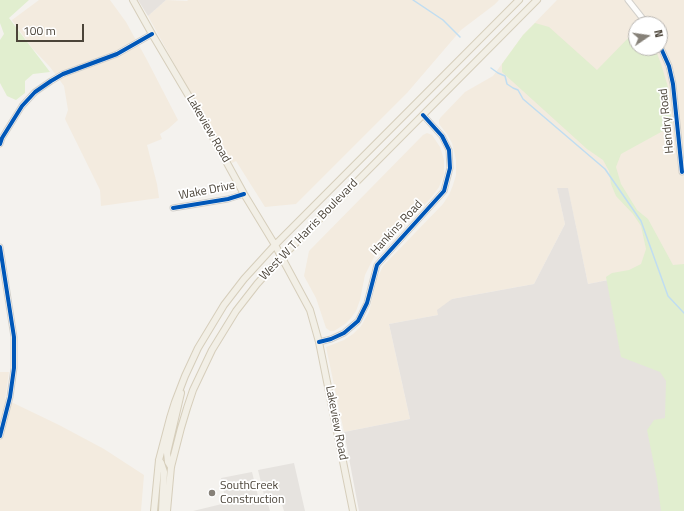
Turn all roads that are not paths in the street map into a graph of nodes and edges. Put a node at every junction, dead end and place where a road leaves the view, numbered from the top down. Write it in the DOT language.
graph roads {
  1 [pos="133,0"];
  2 [pos="518,0"];
  3 [pos="537,0"];
  4 [pos="628,0"];
  5 [pos="641,16"];
  6 [pos="152,34"];
  7 [pos="664,56"];
  8 [pos="423,115"];
  9 [pos="0,144"];
  10 [pos="682,172"];
  11 [pos="244,194"];
  12 [pos="173,208"];
  13 [pos="275,245"];
  14 [pos="0,247"];
  15 [pos="282,257"];
  16 [pos="319,342"];
  17 [pos="185,376"];
  18 [pos="0,436"];
  19 [pos="159,460"];
  20 [pos="172,467"];
  21 [pos="154,511"];
  22 [pos="162,511"];
  23 [pos="167,511"];
  24 [pos="353,511"];
  1 -- 6 [label="main road, Lakeview Road"];
  2 -- 13 [label="main road, West W T Harris Boulevard"];
  3 -- 8 [label="main road, West W T Harris Boulevard"];
  4 -- 5 [label="street"];
  6 -- 9 [label="street"];
  6 -- 11 [label="main road, Lakeview Road"];
  7 -- 10 [label="street, Hendry Road"];
  8 -- 15 [label="main road, West W T Harris Boulevard"];
  8 -- 16 [label="street, Hankins Road"];
  11 -- 12 [label="street, Wake Drive"];
  11 -- 13 [label="main road, Lakeview Road"];
  13 -- 15 [label="main road, Lakeview Road"];
  13 -- 17 [label="main road, West W T Harris Boulevard"];
  14 -- 18 [label="street"];
  15 -- 16 [label="main road, Lakeview Road"];
  15 -- 20 [label="main road, West W T Harris Boulevard"];
  16 -- 24 [label="main road, Lakeview Road"];
  17 -- 19 [label="main road, West W T Harris Boulevard"];
  17 -- 20 [label="main road"];
  19 -- 21 [label="main road, West W T Harris Boulevard"];
  19 -- 22 [label="main road"];
  20 -- 23 [label="main road, West W T Harris Boulevard"];
}
